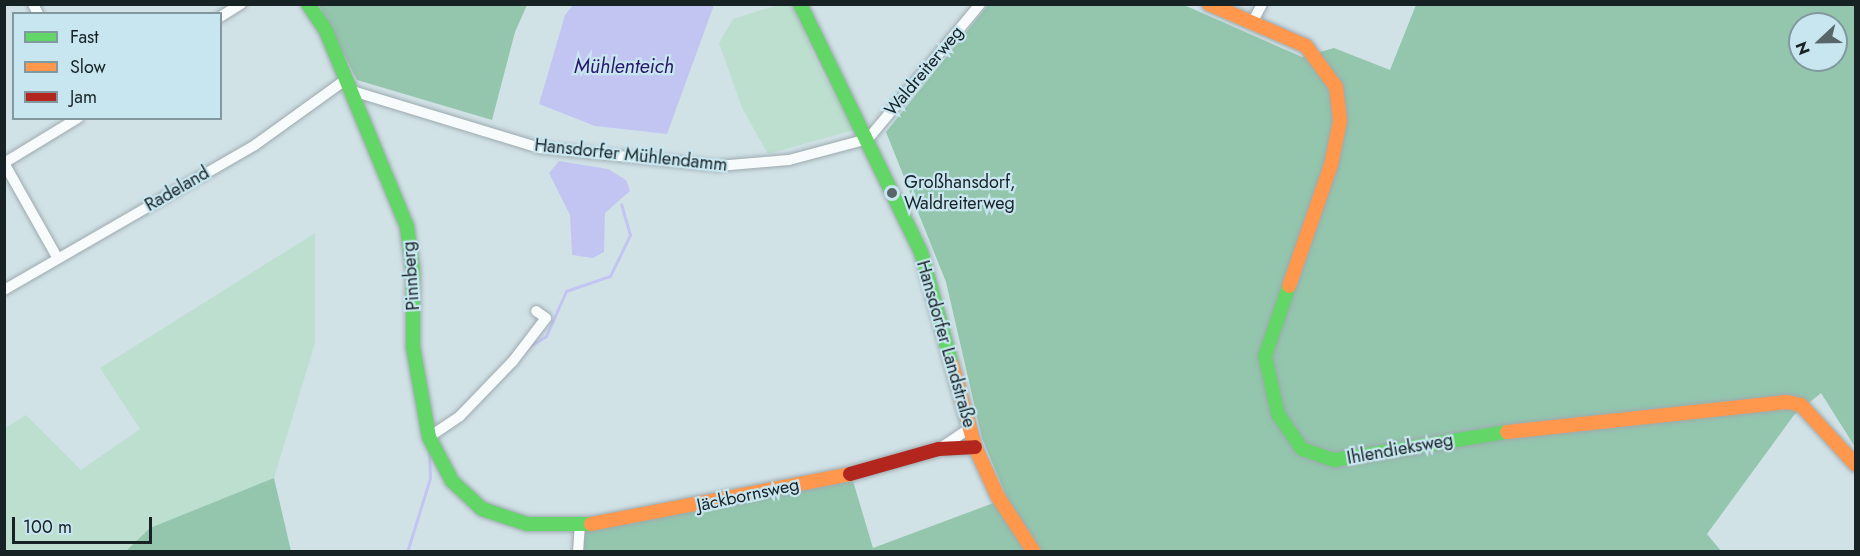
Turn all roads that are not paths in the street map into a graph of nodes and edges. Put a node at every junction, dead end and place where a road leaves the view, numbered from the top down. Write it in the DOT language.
graph roads {
  1 [pos="241,4"];
  2 [pos="308,4"];
  3 [pos="800,4"];
  4 [pos="980,4"];
  5 [pos="1209,4"];
  6 [pos="1262,4"];
  7 [pos="222,16"];
  8 [pos="1252,23"];
  9 [pos="347,85"];
  10 [pos="75,120"];
  11 [pos="868,139"];
  12 [pos="5,163"];
  13 [pos="57,257"];
  14 [pos="4,290"];
  15 [pos="536,311"];
  16 [pos="970,428"];
  17 [pos="429,437"];
  18 [pos="975,447"];
  19 [pos="939,449"];
  20 [pos="1856,465"];
  21 [pos="580,526"];
  22 [pos="578,552"];
  23 [pos="1034,552"];
  1 -- 7 [label="street"];
  2 -- 9 [label="street"];
  3 -- 11 [label="street, Hansdorfer Landstraße"];
  4 -- 11 [label="street, Waldreiterweg"];
  5 -- 8 [label="street"];
  6 -- 8 [label="street"];
  8 -- 20 [label="street, Ihlendieksweg"];
  9 -- 11 [label="street, Hansdorfer Mühlendamm"];
  9 -- 13 [label="street, Radeland"];
  9 -- 17 [label="street, Pinnberg"];
  10 -- 12 [label="street"];
  11 -- 16 [label="street, Hansdorfer Landstraße"];
  12 -- 13 [label="street"];
  13 -- 14 [label="street, Radeland"];
  15 -- 17 [label="street"];
  16 -- 18 [label="street, Hansdorfer Landstraße"];
  16 -- 19 [label="street, Jäckbornsweg"];
  17 -- 21 [label="street, Pinnberg"];
  18 -- 19 [label="street, Jäckbornsweg"];
  18 -- 23 [label="street, Hansdorfer Landstraße"];
  19 -- 21 [label="street, Jäckbornsweg"];
  21 -- 22 [label="street"];
}
